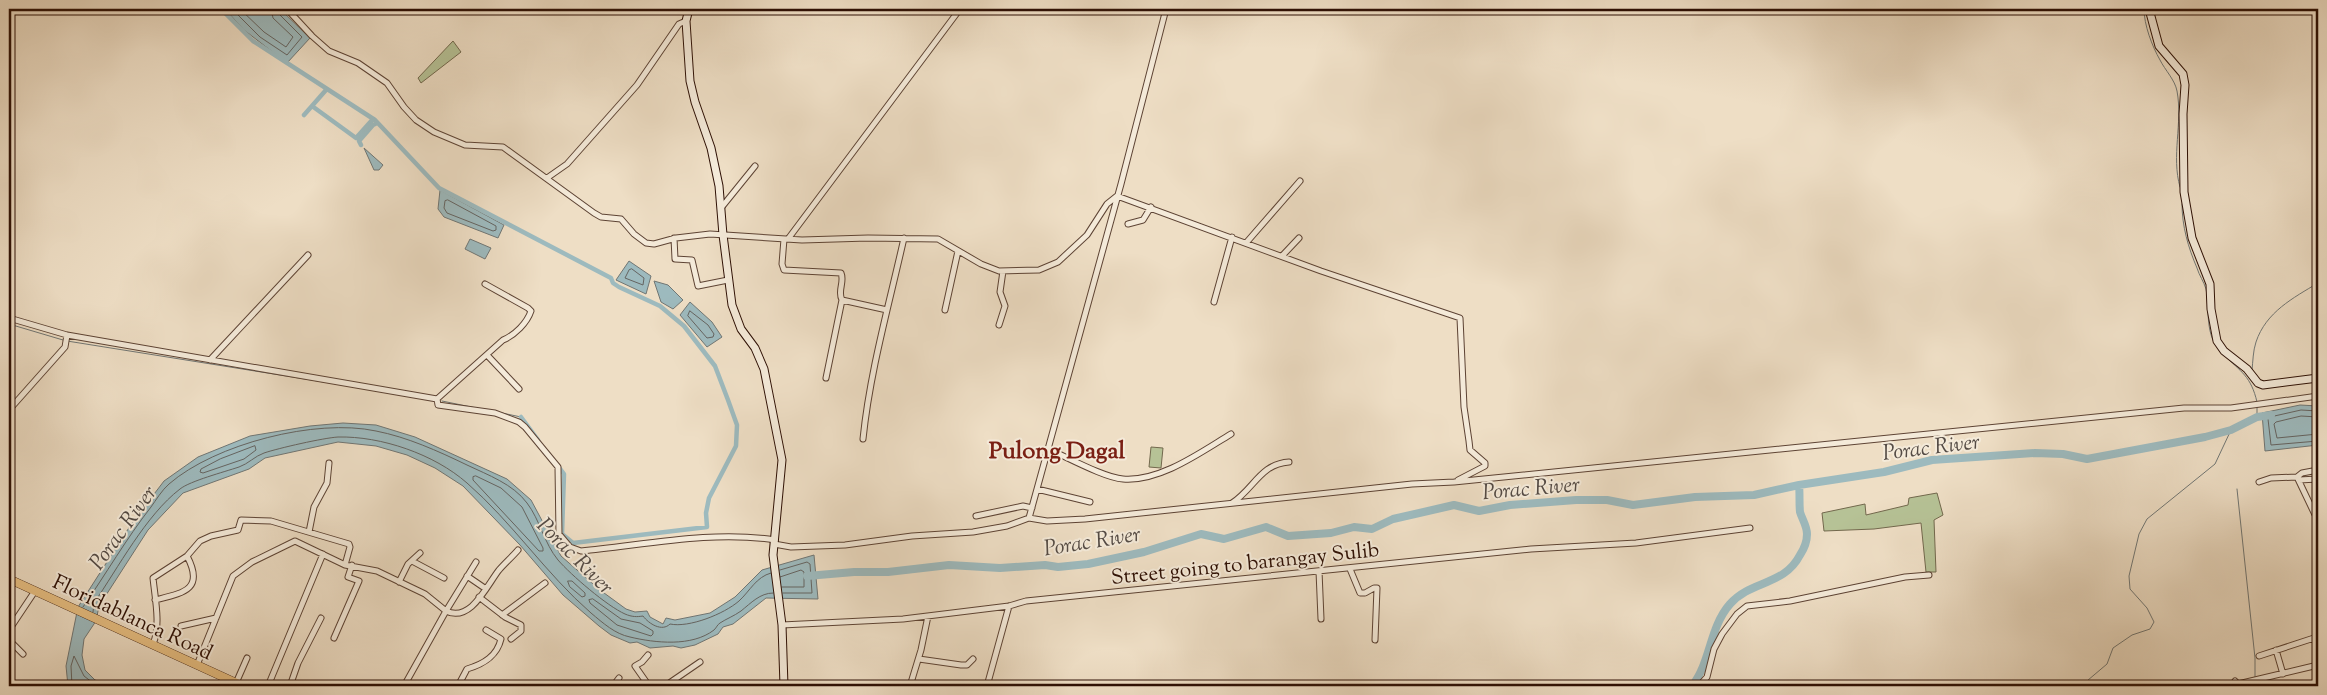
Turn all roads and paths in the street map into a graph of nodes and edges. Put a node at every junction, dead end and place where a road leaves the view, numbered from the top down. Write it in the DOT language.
graph roads {
  1 [pos="287,9"];
  2 [pos="688,9"];
  3 [pos="960,9"];
  4 [pos="1166,9"];
  5 [pos="2149,9"];
  6 [pos="686,20"];
  7 [pos="755,166"];
  8 [pos="547,178"];
  9 [pos="1300,181"];
  10 [pos="1117,196"];
  11 [pos="1151,207"];
  12 [pos="721,209"];
  13 [pos="1128,224"];
  14 [pos="723,235"];
  15 [pos="1232,237"];
  16 [pos="674,238"];
  17 [pos="904,238"];
  18 [pos="1299,238"];
  19 [pos="786,239"];
  20 [pos="1246,242"];
  21 [pos="958,251"];
  22 [pos="308,255"];
  23 [pos="1282,256"];
  24 [pos="1003,271"];
  25 [pos="728,280"];
  26 [pos="485,284"];
  27 [pos="842,300"];
  28 [pos="1214,302"];
  29 [pos="888,310"];
  30 [pos="945,310"];
  31 [pos="9,318"];
  32 [pos="999,325"];
  33 [pos="67,335"];
  34 [pos="486,355"];
  35 [pos="210,360"];
  36 [pos="826,378"];
  37 [pos="2318,378"];
  38 [pos="519,389"];
  39 [pos="2318,396"];
  40 [pos="437,399"];
  41 [pos="9,410"];
  42 [pos="1231,434"];
  43 [pos="863,439"];
  44 [pos="1048,449"];
  45 [pos="1289,462"];
  46 [pos="329,463"];
  47 [pos="2318,470"];
  48 [pos="2298,479"];
  49 [pos="2318,480"];
  50 [pos="1454,482"];
  51 [pos="2259,482"];
  52 [pos="1037,489"];
  53 [pos="1090,502"];
  54 [pos="1230,505"];
  55 [pos="1032,508"];
  56 [pos="976,516"];
  57 [pos="1029,518"];
  58 [pos="2318,521"];
  59 [pos="1750,528"];
  60 [pos="310,532"];
  61 [pos="775,542"];
  62 [pos="518,550"];
  63 [pos="420,553"];
  64 [pos="323,554"];
  65 [pos="187,556"];
  66 [pos="412,561"];
  67 [pos="476,562"];
  68 [pos="345,565"];
  69 [pos="352,565"];
  70 [pos="1350,569"];
  71 [pos="1319,571"];
  72 [pos="1929,575"];
  73 [pos="467,576"];
  74 [pos="444,578"];
  75 [pos="9,579"];
  76 [pos="399,582"];
  77 [pos="545,584"];
  78 [pos="486,589"];
  79 [pos="36,591"];
  80 [pos="479,597"];
  81 [pos="155,600"];
  82 [pos="1008,606"];
  83 [pos="446,611"];
  84 [pos="502,615"];
  85 [pos="928,616"];
  86 [pos="216,618"];
  87 [pos="321,618"];
  88 [pos="1321,618"];
  89 [pos="782,625"];
  90 [pos="181,626"];
  91 [pos="9,630"];
  92 [pos="486,630"];
  93 [pos="334,638"];
  94 [pos="511,639"];
  95 [pos="9,640"];
  96 [pos="1375,640"];
  97 [pos="152,644"];
  98 [pos="2318,646"];
  99 [pos="2276,650"];
  100 [pos="23,654"];
  101 [pos="648,655"];
  102 [pos="2259,656"];
  103 [pos="247,658"];
  104 [pos="973,658"];
  105 [pos="919,660"];
  106 [pos="700,662"];
  107 [pos="197,665"];
  108 [pos="2318,665"];
  109 [pos="2283,674"];
  110 [pos="619,678"];
  111 [pos="2235,681"];
  112 [pos="239,685"];
  113 [pos="268,686"];
  114 [pos="290,686"];
  115 [pos="404,686"];
  116 [pos="458,686"];
  117 [pos="614,686"];
  118 [pos="649,686"];
  119 [pos="665,686"];
  120 [pos="784,686"];
  121 [pos="910,686"];
  122 [pos="987,686"];
  123 [pos="1699,686"];
  1 -- 8 [label="street"];
  2 -- 6 [label="street"];
  3 -- 19 [label="street"];
  4 -- 10 [label="street"];
  5 -- 37 [label="street"];
  6 -- 8 [label="street"];
  6 -- 12 [label="street"];
  7 -- 12 [label="street"];
  8 -- 16 [label="street"];
  9 -- 20 [label="street"];
  10 -- 11 [label="street"];
  10 -- 24 [label="street"];
  10 -- 44 [label="street"];
  11 -- 13 [label="street"];
  11 -- 15 [label="street"];
  12 -- 14 [label="street"];
  14 -- 16 [label="street"];
  14 -- 19 [label="street"];
  14 -- 25 [label="street"];
  15 -- 20 [label="street"];
  15 -- 28 [label="street"];
  16 -- 25 [label="street"];
  17 -- 19 [label="street"];
  17 -- 21 [label="street"];
  17 -- 29 [label="street"];
  18 -- 23 [label="street"];
  19 -- 27 [label="street"];
  20 -- 23 [label="street"];
  21 -- 24 [label="street"];
  21 -- 30 [label="street"];
  22 -- 35 [label="street"];
  23 -- 50 [label="street"];
  24 -- 32 [label="street"];
  25 -- 61 [label="street"];
  26 -- 34 [label="street"];
  27 -- 29 [label="street"];
  27 -- 36 [label="street"];
  29 -- 43 [label="street"];
  31 -- 33 [label="street"];
  33 -- 35 [label="street"];
  33 -- 41 [label="street"];
  34 -- 38 [label="street"];
  34 -- 40 [label="street"];
  35 -- 40 [label="street"];
  39 -- 50 [label="street"];
  40 -- 61 [label="street"];
  42 -- 44 [label="street"];
  44 -- 52 [label="street"];
  45 -- 54 [label="street"];
  46 -- 60 [label="street"];
  47 -- 48 [label="street"];
  48 -- 49 [label="street"];
  48 -- 51 [label="street"];
  48 -- 58 [label="street"];
  50 -- 54 [label="street"];
  52 -- 53 [label="street"];
  52 -- 55 [label="street"];
  54 -- 57 [label="street"];
  55 -- 56 [label="street"];
  55 -- 57 [label="street"];
  57 -- 61 [label="street"];
  59 -- 70 [label="street, Street going to barangay Sulib"];
  60 -- 65 [label="street"];
  60 -- 68 [label="street"];
  61 -- 89 [label="street"];
  62 -- 78 [label="street"];
  63 -- 66 [label="street"];
  64 -- 68 [label="street"];
  64 -- 86 [label="street"];
  64 -- 113 [label="street"];
  65 -- 81 [label="street"];
  65 -- 81 [label="street"];
  66 -- 74 [label="street"];
  66 -- 76 [label="street"];
  67 -- 73 [label="street"];
  68 -- 69 [label="street"];
  69 -- 76 [label="street"];
  69 -- 93 [label="street"];
  70 -- 71 [label="street, Street going to barangay Sulib"];
  70 -- 96 [label="street"];
  71 -- 82 [label="street, Street going to barangay Sulib"];
  71 -- 88 [label="street"];
  72 -- 123 [label="street"];
  73 -- 78 [label="street"];
  73 -- 83 [label="street"];
  75 -- 79 [label="main road, Floridablanca Road"];
  76 -- 83 [label="street"];
  77 -- 84 [label="street"];
  78 -- 80 [label="street"];
  79 -- 91 [label="street"];
  79 -- 97 [label="main road, Floridablanca Road"];
  80 -- 83 [label="street"];
  80 -- 84 [label="street"];
  81 -- 97 [label="street"];
  82 -- 85 [label="street, Street going to barangay Sulib"];
  82 -- 122 [label="street"];
  83 -- 115 [label="street"];
  84 -- 94 [label="street"];
  85 -- 89 [label="street, Street going to barangay Sulib"];
  85 -- 105 [label="street"];
  86 -- 90 [label="street"];
  86 -- 107 [label="street"];
  87 -- 114 [label="street"];
  89 -- 120 [label="street"];
  92 -- 116 [label="street"];
  95 -- 100 [label="street"];
  97 -- 107 [label="main road, Floridablanca Road"];
  98 -- 99 [label="street"];
  99 -- 102 [label="street"];
  99 -- 109 [label="street"];
  101 -- 118 [label="street"];
  103 -- 112 [label="street"];
  104 -- 105 [label="street"];
  105 -- 121 [label="street"];
  106 -- 119 [label="street"];
  107 -- 112 [label="main road, Floridablanca Road"];
  108 -- 109 [label="street"];
  109 -- 111 [label="street"];
  110 -- 117 [label="street"];
}
